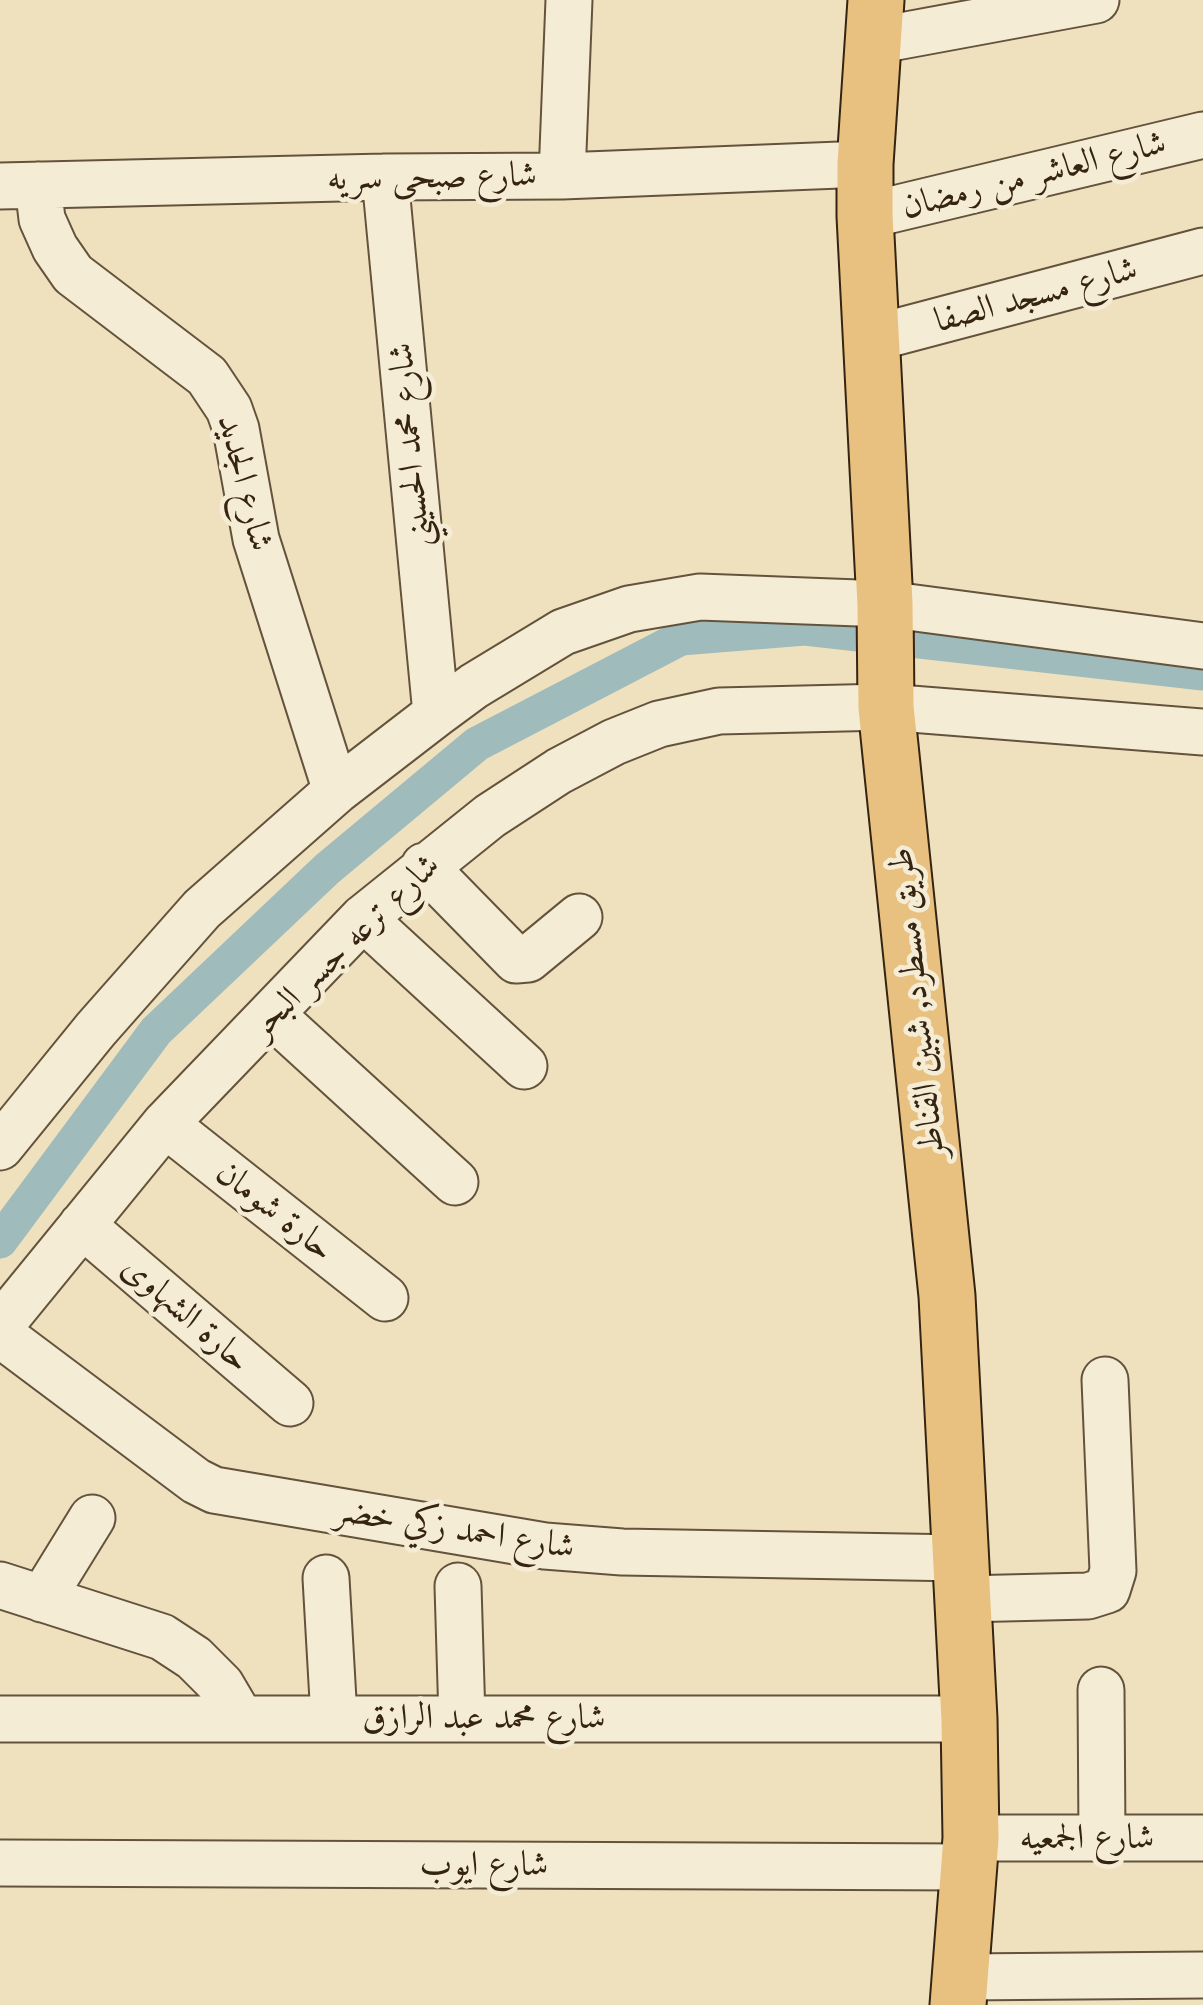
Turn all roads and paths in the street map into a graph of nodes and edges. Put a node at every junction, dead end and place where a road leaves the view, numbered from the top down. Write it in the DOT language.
graph roads {
  1 [pos="569,0"];
  2 [pos="1096,0"];
  3 [pos="875,20"];
  4 [pos="1203,135"];
  5 [pos="562,176"];
  6 [pos="385,177"];
  7 [pos="19,186"];
  8 [pos="865,190"];
  9 [pos="1203,251"];
  10 [pos="870,340"];
  11 [pos="885,615"];
  12 [pos="1203,646"];
  13 [pos="886,700"];
  14 [pos="436,714"];
  15 [pos="1203,732"];
  16 [pos="336,791"];
  17 [pos="424,866"];
  18 [pos="364,918"];
  19 [pos="579,918"];
  20 [pos="270,1014"];
  21 [pos="524,1066"];
  22 [pos="165,1124"];
  23 [pos="0,1147"];
  24 [pos="455,1182"];
  25 [pos="82,1225"];
  26 [pos="385,1298"];
  27 [pos="0,1326"];
  28 [pos="0,1334"];
  29 [pos="1105,1380"];
  30 [pos="290,1403"];
  31 [pos="92,1518"];
  32 [pos="326,1578"];
  33 [pos="962,1579"];
  34 [pos="0,1585"];
  35 [pos="458,1586"];
  36 [pos="42,1598"];
  37 [pos="1101,1690"];
  38 [pos="334,1718"];
  39 [pos="0,1719"];
  40 [pos="240,1719"];
  41 [pos="462,1719"];
  42 [pos="969,1719"];
  43 [pos="1102,1838"];
  44 [pos="1203,1838"];
  45 [pos="970,1852"];
  46 [pos="0,1864"];
  47 [pos="1203,1976"];
  48 [pos="959,1991"];
  1 -- 5 [label="street"];
  2 -- 3 [label="street"];
  3 -- 8 [label="main road, طريق مسطرد, شبين القناطر"];
  4 -- 8 [label="street, شارع العاشر من رمضان"];
  5 -- 6 [label="street, شارع صبحى سريه"];
  5 -- 8 [label="street, شارع صبحى سريه"];
  6 -- 7 [label="street, شارع صبحى سريه"];
  6 -- 14 [label="street, شارع محمد الحسيني"];
  7 -- 16 [label="street, شارع الجديد"];
  8 -- 10 [label="main road, طريق مسطرد, شبين القناطر"];
  9 -- 10 [label="street, شارع مسجد الصفا"];
  10 -- 11 [label="main road, طريق مسطرد, شبين القناطر"];
  11 -- 12 [label="street"];
  11 -- 13 [label="main road, طريق مسطرد, شبين القناطر"];
  11 -- 14 [label="street"];
  13 -- 15 [label="street, شارع ترعه جسر البحر"];
  13 -- 17 [label="street, شارع ترعه جسر البحر"];
  13 -- 33 [label="main road, طريق مسطرد, شبين القناطر"];
  14 -- 16 [label="street"];
  16 -- 23 [label="street"];
  17 -- 18 [label="street, شارع ترعه جسر البحر"];
  17 -- 19 [label="street"];
  18 -- 20 [label="street, شارع ترعه جسر البحر"];
  18 -- 21 [label="street"];
  20 -- 22 [label="street, شارع ترعه جسر البحر"];
  20 -- 24 [label="street"];
  22 -- 25 [label="street, شارع ترعه جسر البحر"];
  22 -- 26 [label="street, حارة شومان"];
  25 -- 27 [label="street, شارع ترعه جسر البحر"];
  25 -- 30 [label="street, حارة الشهاوى"];
  28 -- 33 [label="street, شارع احمد زكي خضر"];
  29 -- 33 [label="street, شارع احمد زكي خضر"];
  31 -- 36 [label="street"];
  32 -- 38 [label="street"];
  33 -- 42 [label="main road, طريق مسطرد, شبين القناطر"];
  34 -- 36 [label="street"];
  35 -- 41 [label="street"];
  36 -- 40 [label="street"];
  37 -- 43 [label="street"];
  38 -- 40 [label="street, شارع محمد عبد الرازق"];
  38 -- 41 [label="street, شارع محمد عبد الرازق"];
  39 -- 40 [label="street, شارع محمد عبد الرازق"];
  41 -- 42 [label="street, شارع محمد عبد الرازق"];
  42 -- 45 [label="main road, طريق مسطرد, شبين القناطر"];
  43 -- 44 [label="street, شارع الجمعيه"];
  43 -- 45 [label="street, شارع الجمعيه"];
  45 -- 46 [label="street, شارع ايوب"];
  45 -- 48 [label="main road, طريق مسطرد, شبين القناطر"];
  47 -- 48 [label="street"];
}
